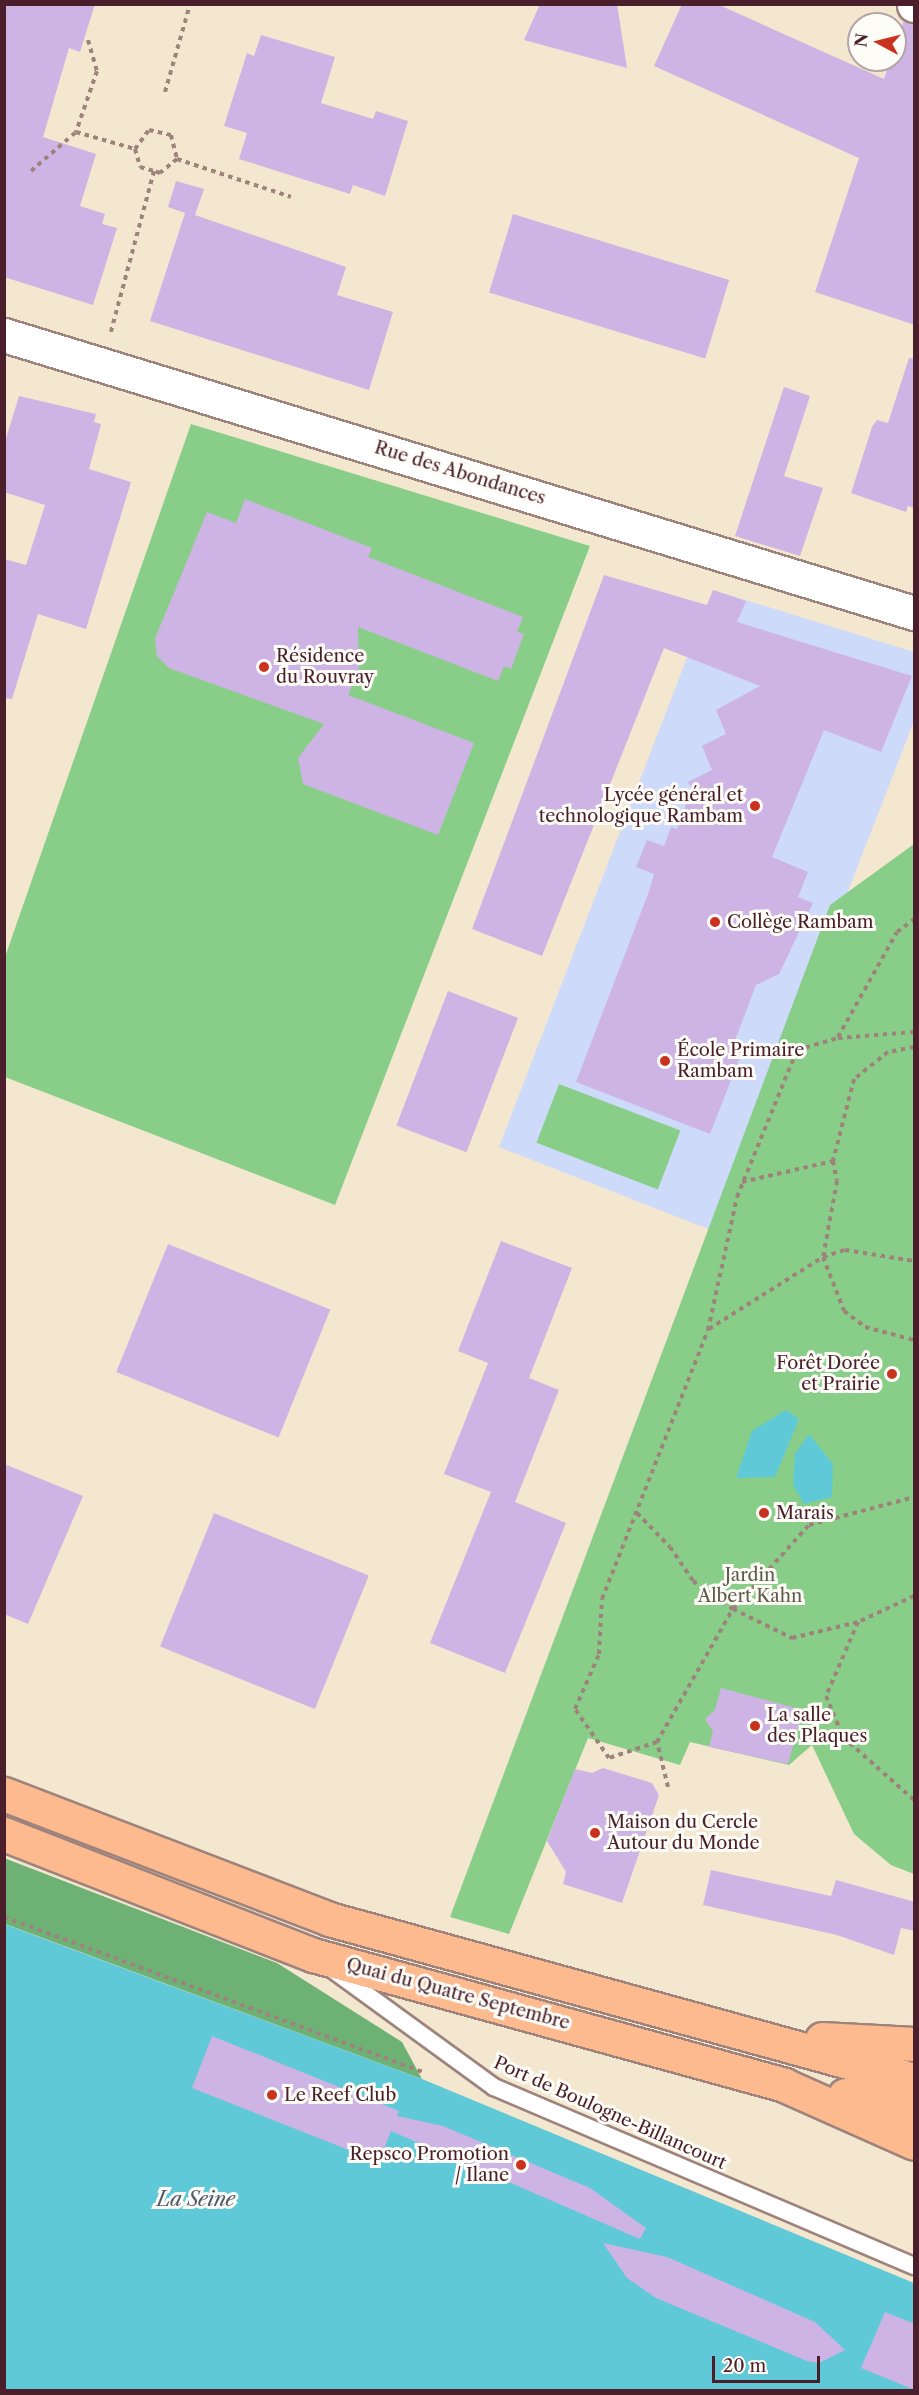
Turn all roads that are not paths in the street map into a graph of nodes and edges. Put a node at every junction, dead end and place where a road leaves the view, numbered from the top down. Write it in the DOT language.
graph roads {
  1 [pos="4,335"];
  2 [pos="915,613"];
  3 [pos="4,1794"];
  4 [pos="4,1834"];
  5 [pos="313,1955"];
  6 [pos="769,2037"];
  7 [pos="915,2044"];
  8 [pos="915,2080"];
  9 [pos="784,2085"];
  10 [pos="915,2114"];
  11 [pos="915,2143"];
  12 [pos="915,2266"];
  1 -- 2 [label="street, Rue des Abondances"];
  3 -- 6 [label="main road, Quai du Quatre Septembre"];
  4 -- 5 [label="main road, Quai du Quatre Septembre"];
  5 -- 9 [label="main road, Quai du Quatre Septembre"];
  5 -- 12 [label="lane, Port de Boulogne-Billancourt"];
  6 -- 7 [label="main road"];
  6 -- 8 [label="main road, Quai du Quatre Septembre"];
  9 -- 10 [label="main road"];
  9 -- 11 [label="main road, Quai du Quatre Septembre"];
}
